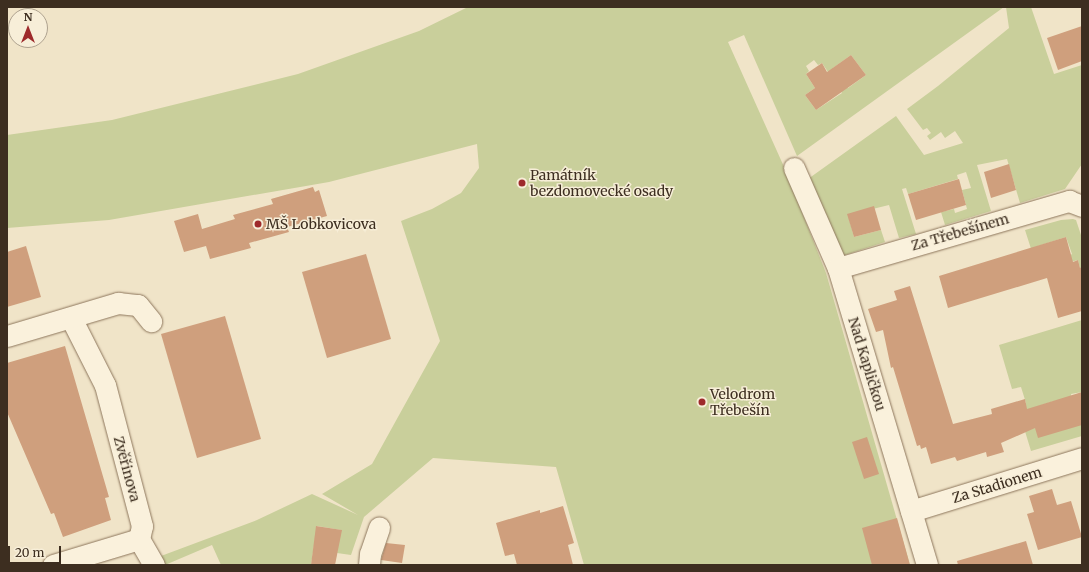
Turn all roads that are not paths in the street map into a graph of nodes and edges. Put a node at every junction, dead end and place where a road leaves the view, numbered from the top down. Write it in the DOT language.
graph roads {
  1 [pos="794,168"];
  2 [pos="1082,206"];
  3 [pos="838,268"];
  4 [pos="71,318"];
  5 [pos="151,321"];
  6 [pos="7,336"];
  7 [pos="1082,458"];
  8 [pos="911,512"];
  9 [pos="379,528"];
  10 [pos="139,539"];
  11 [pos="53,565"];
  12 [pos="154,565"];
  13 [pos="369,565"];
  14 [pos="927,565"];
  1 -- 3 [label="street, Nad Kapličkou"];
  2 -- 3 [label="street, Za Třebešínem"];
  3 -- 8 [label="street, Nad Kapličkou"];
  4 -- 5 [label="street"];
  4 -- 6 [label="street"];
  4 -- 10 [label="street, Zvěřinova"];
  7 -- 8 [label="street, Za Stadionem"];
  8 -- 14 [label="street, Nad Kapličkou"];
  9 -- 13 [label="street"];
  10 -- 11 [label="street"];
  10 -- 12 [label="street"];
}
